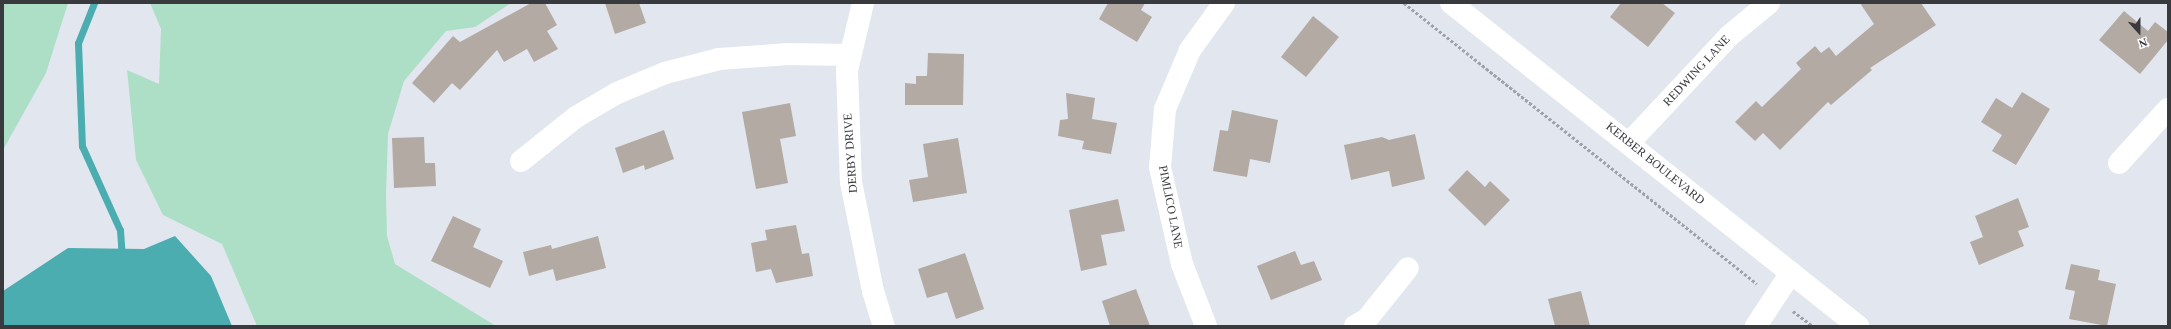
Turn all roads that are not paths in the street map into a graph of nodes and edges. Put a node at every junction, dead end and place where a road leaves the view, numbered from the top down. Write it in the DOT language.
graph roads {
  1 [pos="863,3"];
  2 [pos="1224,3"];
  3 [pos="1451,3"];
  4 [pos="1769,3"];
  5 [pos="850,55"];
  6 [pos="2168,109"];
  7 [pos="1629,143"];
  8 [pos="521,161"];
  9 [pos="2119,163"];
  10 [pos="1408,268"];
  11 [pos="1791,273"];
  12 [pos="884,326"];
  13 [pos="1206,326"];
  14 [pos="1355,326"];
  15 [pos="1756,326"];
  16 [pos="1858,326"];
  1 -- 5 [label="street, DERBY DRIVE"];
  2 -- 13 [label="street, PIMLICO LANE"];
  3 -- 7 [label="street, KERBER BOULEVARD"];
  4 -- 7 [label="street, REDWING LANE"];
  5 -- 8 [label="street"];
  5 -- 12 [label="street, DERBY DRIVE"];
  6 -- 9 [label="street"];
  7 -- 11 [label="street, KERBER BOULEVARD"];
  10 -- 14 [label="street"];
  11 -- 15 [label="street"];
  11 -- 16 [label="street, KERBER BOULEVARD"];
}
